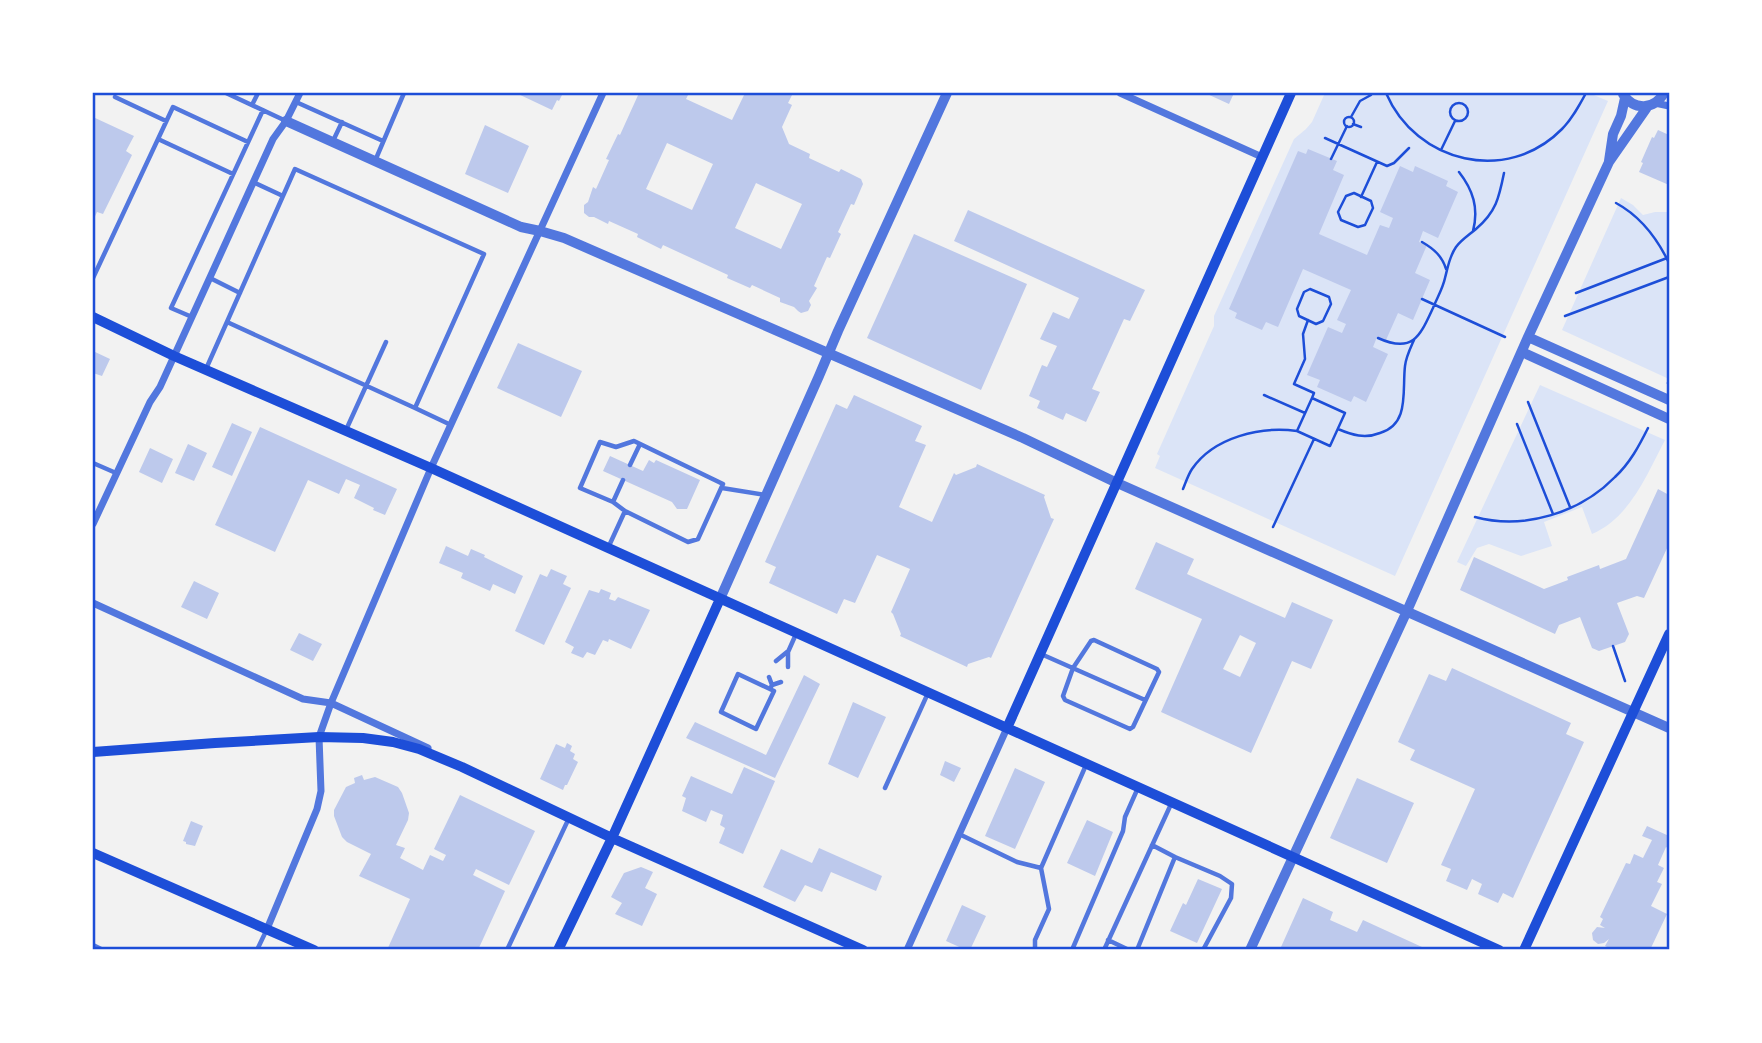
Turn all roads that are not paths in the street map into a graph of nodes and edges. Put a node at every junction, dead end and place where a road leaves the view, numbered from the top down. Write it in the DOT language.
graph roads {
  1 [pos="226,93"];
  2 [pos="258,93"];
  3 [pos="300,93"];
  4 [pos="404,93"];
  5 [pos="603,93"];
  6 [pos="947,93"];
  7 [pos="1120,93"];
  8 [pos="1291,93"];
  9 [pos="1664,93"];
  10 [pos="1623,95"];
  11 [pos="115,97"];
  12 [pos="296,102"];
  13 [pos="252,105"];
  14 [pos="1651,105"];
  15 [pos="1669,106"];
  16 [pos="263,110"];
  17 [pos="166,121"];
  18 [pos="286,121"];
  19 [pos="342,122"];
  20 [pos="158,139"];
  21 [pos="383,141"];
  22 [pos="248,142"];
  23 [pos="333,142"];
  24 [pos="1262,157"];
  25 [pos="375,161"];
  26 [pos="1609,162"];
  27 [pos="233,174"];
  28 [pos="253,182"];
  29 [pos="284,195"];
  30 [pos="540,231"];
  31 [pos="93,278"];
  32 [pos="210,278"];
  33 [pos="240,293"];
  34 [pos="93,317"];
  35 [pos="192,317"];
  36 [pos="227,322"];
  37 [pos="1528,337"];
  38 [pos="386,342"];
  39 [pos="1522,352"];
  40 [pos="829,353"];
  41 [pos="174,356"];
  42 [pos="206,370"];
  43 [pos="366,386"];
  44 [pos="1669,400"];
  45 [pos="415,408"];
  46 [pos="1669,419"];
  47 [pos="451,425"];
  48 [pos="345,431"];
  49 [pos="640,444"];
  50 [pos="93,463"];
  51 [pos="630,465"];
  52 [pos="431,468"];
  53 [pos="117,473"];
  54 [pos="623,480"];
  55 [pos="1115,482"];
  56 [pos="722,488"];
  57 [pos="766,495"];
  58 [pos="613,502"];
  59 [pos="625,511"];
  60 [pos="93,524"];
  61 [pos="608,548"];
  62 [pos="720,599"];
  63 [pos="93,603"];
  64 [pos="1407,611"];
  65 [pos="796,633"];
  66 [pos="1669,634"];
  67 [pos="788,652"];
  68 [pos="1040,653"];
  69 [pos="776,661"];
  70 [pos="788,667"];
  71 [pos="1073,668"];
  72 [pos="769,677"];
  73 [pos="781,682"];
  74 [pos="771,687"];
  75 [pos="928,692"];
  76 [pos="1145,700"];
  77 [pos="331,703"];
  78 [pos="1634,712"];
  79 [pos="1007,727"];
  80 [pos="1669,728"];
  81 [pos="319,737"];
  82 [pos="93,752"];
  83 [pos="1087,764"];
  84 [pos="462,767"];
  85 [pos="1139,787"];
  86 [pos="885,788"];
  87 [pos="1172,802"];
  88 [pos="569,817"];
  89 [pos="959,834"];
  90 [pos="612,838"];
  91 [pos="1152,845"];
  92 [pos="93,853"];
  93 [pos="1175,857"];
  94 [pos="1293,857"];
  95 [pos="1041,869"];
  96 [pos="267,929"];
  97 [pos="1108,940"];
  98 [pos="93,945"];
  99 [pos="103,950"];
  100 [pos="257,950"];
  101 [pos="314,950"];
  102 [pos="507,950"];
  103 [pos="558,950"];
  104 [pos="863,950"];
  105 [pos="907,950"];
  106 [pos="1035,950"];
  107 [pos="1072,950"];
  108 [pos="1104,950"];
  109 [pos="1129,950"];
  110 [pos="1137,950"];
  111 [pos="1203,950"];
  112 [pos="1250,950"];
  113 [pos="1499,950"];
  114 [pos="1524,950"];
  1 -- 13 [label="lane"];
  2 -- 13 [label="lane"];
  3 -- 12 [label="street"];
  4 -- 21 [label="lane"];
  5 -- 30 [label="street"];
  6 -- 40 [label="street"];
  7 -- 24 [label="street"];
  8 -- 24 [label="main road"];
  9 -- 14 [label="street"];
  10 -- 14 [label="street"];
  10 -- 26 [label="street"];
  11 -- 17 [label="lane"];
  12 -- 18 [label="street"];
  12 -- 19 [label="lane"];
  13 -- 16 [label="lane"];
  14 -- 15 [label="street"];
  14 -- 26 [label="street"];
  16 -- 18 [label="lane"];
  16 -- 22 [label="lane"];
  17 -- 20 [label="lane"];
  17 -- 22 [label="lane"];
  18 -- 23 [label="street"];
  18 -- 28 [label="street"];
  19 -- 21 [label="lane"];
  19 -- 23 [label="lane"];
  20 -- 27 [label="lane"];
  20 -- 31 [label="lane"];
  21 -- 25 [label="lane"];
  22 -- 27 [label="lane"];
  23 -- 25 [label="street"];
  24 -- 55 [label="main road"];
  25 -- 30 [label="street"];
  26 -- 37 [label="street"];
  27 -- 35 [label="lane"];
  28 -- 29 [label="lane"];
  28 -- 32 [label="street"];
  29 -- 33 [label="lane"];
  29 -- 45 [label="lane"];
  30 -- 40 [label="street"];
  30 -- 47 [label="street"];
  32 -- 33 [label="lane"];
  32 -- 35 [label="street"];
  33 -- 36 [label="lane"];
  34 -- 41 [label="main road"];
  35 -- 41 [label="street"];
  36 -- 42 [label="lane"];
  36 -- 43 [label="lane"];
  37 -- 39 [label="street"];
  37 -- 44 [label="street"];
  38 -- 43 [label="lane"];
  39 -- 46 [label="street"];
  39 -- 64 [label="street"];
  40 -- 55 [label="street"];
  40 -- 57 [label="street"];
  41 -- 42 [label="main road"];
  41 -- 53 [label="street"];
  42 -- 48 [label="main road"];
  43 -- 45 [label="lane"];
  43 -- 48 [label="lane"];
  45 -- 47 [label="lane"];
  47 -- 52 [label="street"];
  48 -- 52 [label="main road"];
  49 -- 51 [label="lane"];
  49 -- 56 [label="lane"];
  49 -- 58 [label="lane"];
  50 -- 53 [label="lane"];
  52 -- 61 [label="main road"];
  52 -- 77 [label="street"];
  53 -- 60 [label="street"];
  54 -- 58 [label="lane"];
  55 -- 64 [label="street"];
  55 -- 68 [label="main road"];
  56 -- 57 [label="lane"];
  56 -- 59 [label="lane"];
  57 -- 62 [label="street"];
  58 -- 59 [label="lane"];
  59 -- 61 [label="lane"];
  61 -- 62 [label="main road"];
  62 -- 65 [label="main road"];
  62 -- 90 [label="main road"];
  63 -- 77 [label="street"];
  64 -- 78 [label="street"];
  64 -- 94 [label="street"];
  65 -- 67 [label="lane"];
  65 -- 75 [label="main road"];
  66 -- 78 [label="main road"];
  67 -- 69 [label="lane"];
  67 -- 70 [label="lane"];
  68 -- 71 [label="lane"];
  68 -- 79 [label="main road"];
  71 -- 76 [label="lane"];
  71 -- 76 [label="lane"];
  71 -- 76 [label="lane"];
  72 -- 74 [label="lane"];
  73 -- 74 [label="lane"];
  74 -- 74 [label="lane"];
  75 -- 79 [label="main road"];
  75 -- 86 [label="lane"];
  77 -- 81 [label="street"];
  77 -- 84 [label="street"];
  78 -- 80 [label="street"];
  78 -- 114 [label="main road"];
  79 -- 83 [label="main road"];
  79 -- 89 [label="street"];
  81 -- 82 [label="main road"];
  81 -- 84 [label="main road"];
  81 -- 96 [label="street"];
  83 -- 85 [label="main road"];
  83 -- 95 [label="lane"];
  84 -- 88 [label="main road"];
  85 -- 87 [label="main road"];
  85 -- 107 [label="lane"];
  87 -- 91 [label="lane"];
  87 -- 94 [label="main road"];
  88 -- 90 [label="main road"];
  88 -- 102 [label="lane"];
  89 -- 95 [label="lane"];
  89 -- 105 [label="street"];
  90 -- 103 [label="main road"];
  90 -- 104 [label="main road"];
  91 -- 93 [label="lane"];
  91 -- 97 [label="lane"];
  92 -- 96 [label="main road"];
  93 -- 110 [label="lane"];
  93 -- 111 [label="lane"];
  94 -- 112 [label="street"];
  94 -- 113 [label="main road"];
  95 -- 106 [label="lane"];
  96 -- 100 [label="lane"];
  96 -- 101 [label="main road"];
  97 -- 108 [label="lane"];
  97 -- 109 [label="lane"];
  98 -- 99 [label="lane"];
}
